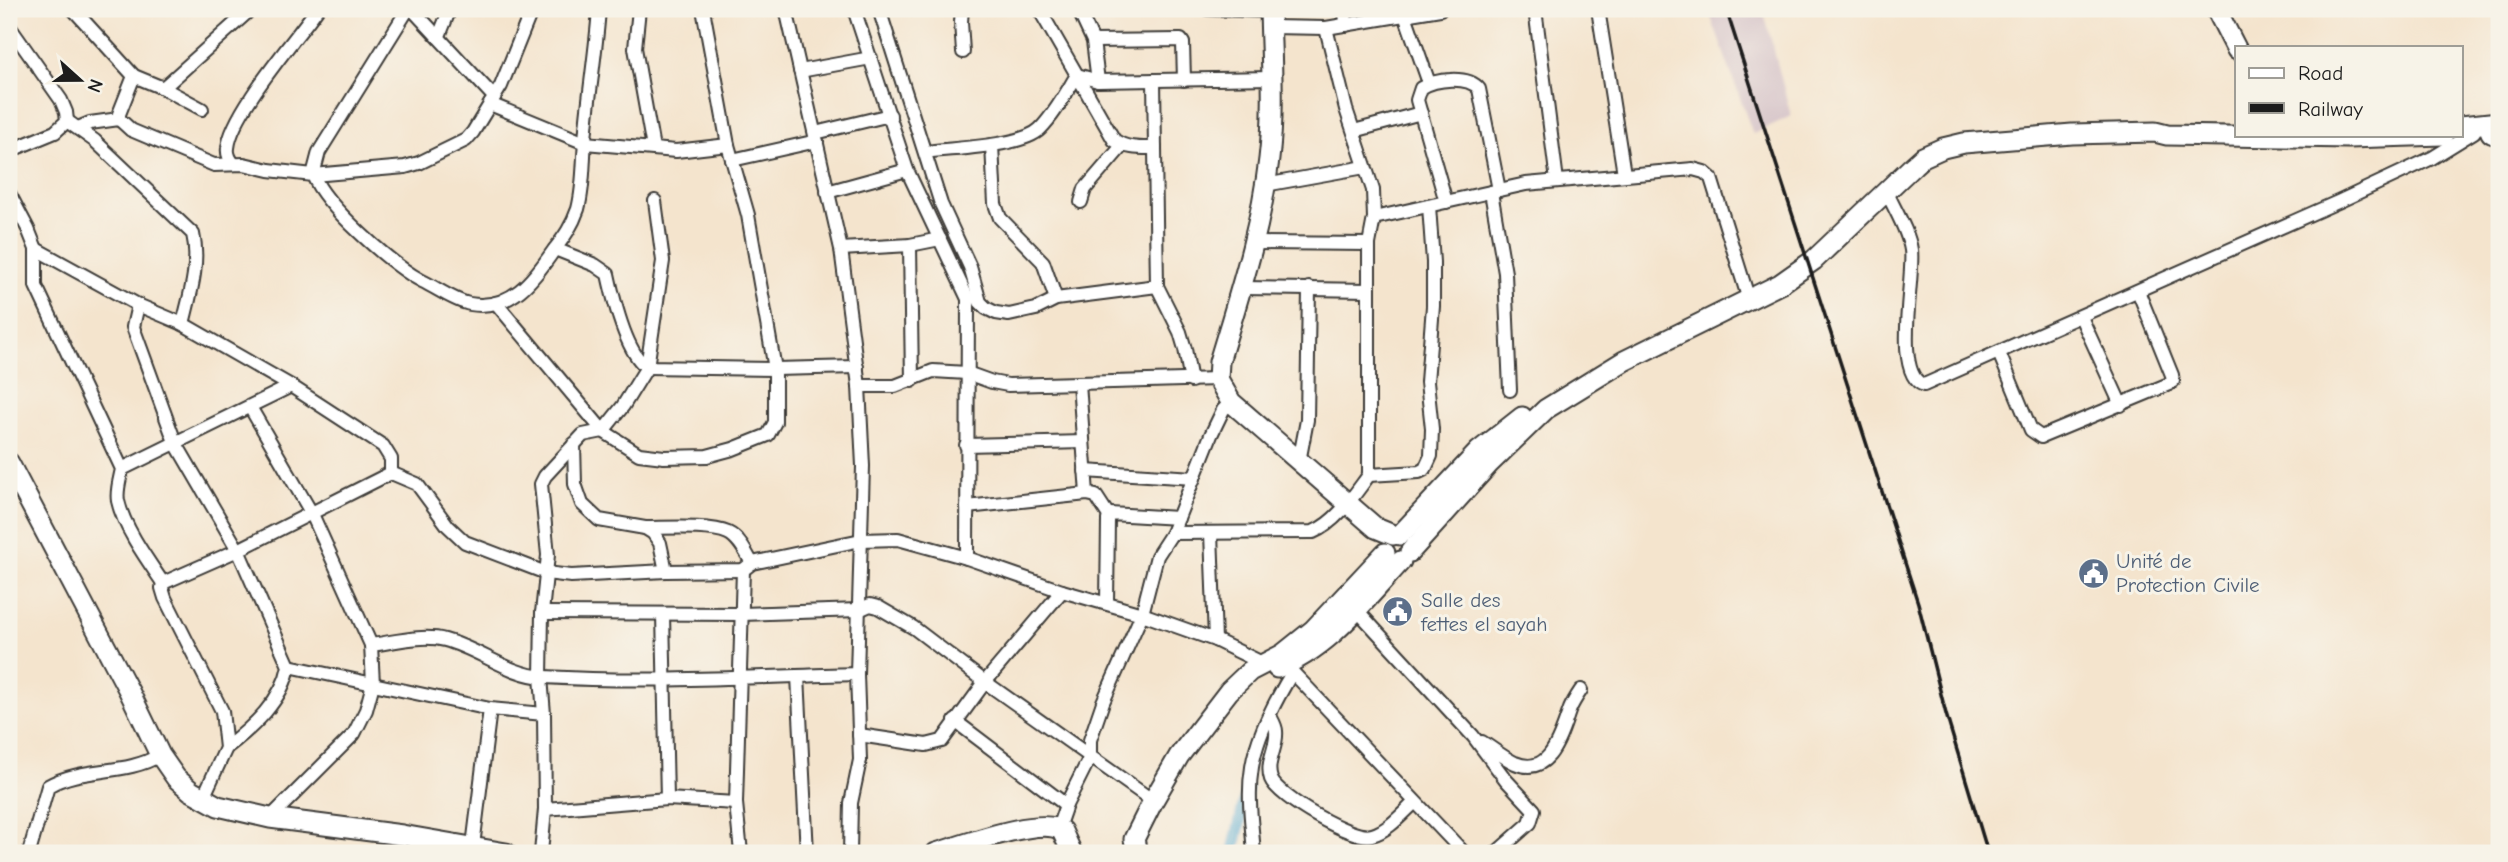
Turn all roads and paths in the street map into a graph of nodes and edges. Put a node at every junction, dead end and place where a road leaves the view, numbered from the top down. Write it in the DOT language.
graph roads {
  1 [pos="73,9"];
  2 [pos="251,9"];
  3 [pos="317,9"];
  4 [pos="410,9"];
  5 [pos="450,9"];
  6 [pos="532,9"];
  7 [pos="599,9"];
  8 [pos="639,9"];
  9 [pos="703,9"];
  10 [pos="786,9"];
  11 [pos="854,9"];
  12 [pos="879,9"];
  13 [pos="962,9"];
  14 [pos="1039,9"];
  15 [pos="1078,9"];
  16 [pos="1207,9"];
  17 [pos="1345,9"];
  18 [pos="1440,9"];
  19 [pos="1535,9"];
  20 [pos="1598,9"];
  21 [pos="2216,9"];
  22 [pos="2225,9"];
  23 [pos="1405,15"];
  24 [pos="1270,16"];
  25 [pos="1346,25"];
  26 [pos="9,26"];
  27 [pos="1326,28"];
  28 [pos="439,36"];
  29 [pos="1093,41"];
  30 [pos="2235,46"];
  31 [pos="2245,46"];
  32 [pos="963,52"];
  33 [pos="871,58"];
  34 [pos="800,71"];
  35 [pos="1077,75"];
  36 [pos="134,76"];
  37 [pos="1272,78"];
  38 [pos="1154,80"];
  39 [pos="1184,80"];
  40 [pos="1098,81"];
  41 [pos="1429,83"];
  42 [pos="163,88"];
  43 [pos="492,100"];
  44 [pos="202,110"];
  45 [pos="1421,113"];
  46 [pos="890,116"];
  47 [pos="119,119"];
  48 [pos="2233,123"];
  49 [pos="72,124"];
  50 [pos="2484,130"];
  51 [pos="1354,131"];
  52 [pos="2155,132"];
  53 [pos="2235,135"];
  54 [pos="2303,136"];
  55 [pos="2411,136"];
  56 [pos="816,137"];
  57 [pos="585,143"];
  58 [pos="729,145"];
  59 [pos="992,145"];
  60 [pos="1122,146"];
  61 [pos="653,148"];
  62 [pos="1155,148"];
  63 [pos="9,151"];
  64 [pos="925,152"];
  65 [pos="732,160"];
  66 [pos="233,163"];
  67 [pos="1364,167"];
  68 [pos="907,170"];
  69 [pos="1624,174"];
  70 [pos="313,175"];
  71 [pos="1557,181"];
  72 [pos="1265,185"];
  73 [pos="1886,190"];
  74 [pos="1495,191"];
  75 [pos="827,192"];
  76 [pos="9,193"];
  77 [pos="655,201"];
  78 [pos="1081,202"];
  79 [pos="1446,202"];
  80 [pos="1429,206"];
  81 [pos="1374,218"];
  82 [pos="940,239"];
  83 [pos="1254,243"];
  84 [pos="1369,244"];
  85 [pos="910,245"];
  86 [pos="36,249"];
  87 [pos="555,249"];
  88 [pos="841,249"];
  89 [pos="1157,286"];
  90 [pos="1241,288"];
  91 [pos="1309,288"];
  92 [pos="1369,290"];
  93 [pos="2138,292"];
  94 [pos="1056,299"];
  95 [pos="1749,300"];
  96 [pos="495,303"];
  97 [pos="138,305"];
  98 [pos="2081,317"];
  99 [pos="183,324"];
  100 [pos="1999,353"];
  101 [pos="647,367"];
  102 [pos="857,367"];
  103 [pos="775,369"];
  104 [pos="967,373"];
  105 [pos="1218,379"];
  106 [pos="912,381"];
  107 [pos="1191,381"];
  108 [pos="1079,383"];
  109 [pos="291,386"];
  110 [pos="859,386"];
  111 [pos="1510,390"];
  112 [pos="1230,402"];
  113 [pos="2121,405"];
  114 [pos="250,407"];
  115 [pos="603,431"];
  116 [pos="176,442"];
  117 [pos="1083,442"];
  118 [pos="575,444"];
  119 [pos="966,445"];
  120 [pos="1299,462"];
  121 [pos="9,463"];
  122 [pos="122,469"];
  123 [pos="1085,471"];
  124 [pos="391,473"];
  125 [pos="1370,475"];
  126 [pos="1194,478"];
  127 [pos="1087,494"];
  128 [pos="1348,503"];
  129 [pos="967,507"];
  130 [pos="312,514"];
  131 [pos="1108,516"];
  132 [pos="1178,518"];
  133 [pos="645,528"];
  134 [pos="1172,533"];
  135 [pos="1211,533"];
  136 [pos="861,540"];
  137 [pos="1393,544"];
  138 [pos="238,550"];
  139 [pos="967,558"];
  140 [pos="747,567"];
  141 [pos="666,571"];
  142 [pos="546,573"];
  143 [pos="163,583"];
  144 [pos="1062,591"];
  145 [pos="1107,603"];
  146 [pos="859,610"];
  147 [pos="1356,610"];
  148 [pos="542,613"];
  149 [pos="663,614"];
  150 [pos="742,614"];
  151 [pos="1142,614"];
  152 [pos="1215,640"];
  153 [pos="371,645"];
  154 [pos="1279,664"];
  155 [pos="289,666"];
  156 [pos="858,674"];
  157 [pos="798,676"];
  158 [pos="541,677"];
  159 [pos="664,678"];
  160 [pos="738,678"];
  161 [pos="985,682"];
  162 [pos="373,684"];
  163 [pos="1581,690"];
  164 [pos="490,709"];
  165 [pos="544,715"];
  166 [pos="1270,716"];
  167 [pos="955,721"];
  168 [pos="859,735"];
  169 [pos="1473,736"];
  170 [pos="226,748"];
  171 [pos="160,755"];
  172 [pos="1090,757"];
  173 [pos="203,798"];
  174 [pos="667,799"];
  175 [pos="1153,801"];
  176 [pos="1415,802"];
  177 [pos="736,803"];
  178 [pos="1066,805"];
  179 [pos="545,808"];
  180 [pos="270,818"];
  181 [pos="1058,828"];
  182 [pos="473,846"];
  183 [pos="1133,849"];
  184 [pos="29,853"];
  185 [pos="506,853"];
  186 [pos="541,853"];
  187 [pos="741,853"];
  188 [pos="807,853"];
  189 [pos="850,853"];
  190 [pos="936,853"];
  191 [pos="1072,853"];
  192 [pos="1254,853"];
  193 [pos="1464,853"];
  194 [pos="1496,853"];
  1 -- 36 [label="street"];
  2 -- 42 [label="street"];
  3 -- 66 [label="street"];
  4 -- 28 [label="street"];
  4 -- 70 [label="street"];
  5 -- 28 [label="street"];
  6 -- 43 [label="street"];
  7 -- 57 [label="street"];
  8 -- 61 [label="street"];
  9 -- 58 [label="street"];
  10 -- 34 [label="street"];
  11 -- 33 [label="street"];
  12 -- 64 [label="street"];
  13 -- 32 [label="street"];
  14 -- 35 [label="street"];
  15 -- 29 [label="street"];
  16 -- 24 [label="street"];
  17 -- 25 [label="street"];
  18 -- 23 [label="street"];
  19 -- 71 [label="street"];
  20 -- 69 [label="street"];
  21 -- 30 [label="main road"];
  22 -- 31 [label="main road"];
  23 -- 25 [label="street"];
  23 -- 41 [label="street"];
  24 -- 27 [label="street"];
  24 -- 37 [label="main road"];
  25 -- 27 [label="street"];
  26 -- 49 [label="street"];
  27 -- 51 [label="street"];
  28 -- 43 [label="street"];
  29 -- 39 [label="street"];
  29 -- 40 [label="street"];
  33 -- 34 [label="street"];
  33 -- 46 [label="street"];
  34 -- 56 [label="street"];
  35 -- 40 [label="street"];
  35 -- 59 [label="street"];
  35 -- 60 [label="street"];
  36 -- 42 [label="street"];
  36 -- 47 [label="street"];
  37 -- 39 [label="street"];
  37 -- 72 [label="main road"];
  38 -- 39 [label="street"];
  38 -- 40 [label="street"];
  38 -- 62 [label="street"];
  41 -- 45 [label="street"];
  41 -- 74 [label="street"];
  42 -- 44 [label="street"];
  43 -- 57 [label="street"];
  43 -- 70 [label="street"];
  45 -- 51 [label="street"];
  45 -- 79 [label="street"];
  46 -- 56 [label="street"];
  46 -- 68 [label="street"];
  47 -- 49 [label="street"];
  47 -- 66 [label="street"];
  48 -- 52 [label="main road"];
  49 -- 63 [label="street"];
  49 -- 99 [label="street"];
  50 -- 93 [label="street"];
  51 -- 67 [label="street"];
  52 -- 53 [label="main road"];
  52 -- 73 [label="main road"];
  54 -- 55 [label="main road"];
  56 -- 65 [label="street"];
  56 -- 75 [label="street"];
  57 -- 61 [label="street"];
  57 -- 87 [label="street"];
  58 -- 61 [label="street"];
  58 -- 65 [label="street"];
  59 -- 64 [label="street"];
  59 -- 94 [label="street"];
  60 -- 62 [label="street"];
  60 -- 78 [label="street"];
  62 -- 89 [label="street"];
  64 -- 94 [label="street"];
  65 -- 103 [label="street"];
  66 -- 70 [label="street"];
  67 -- 72 [label="street"];
  67 -- 81 [label="street"];
  68 -- 75 [label="street"];
  68 -- 82 [label="street"];
  69 -- 71 [label="street"];
  69 -- 95 [label="street"];
  70 -- 96 [label="street"];
  71 -- 74 [label="street"];
  72 -- 83 [label="main road"];
  73 -- 95 [label="main road"];
  73 -- 100 [label="street"];
  74 -- 79 [label="street"];
  74 -- 111 [label="street"];
  75 -- 88 [label="street"];
  76 -- 86 [label="street"];
  77 -- 101 [label="street"];
  79 -- 80 [label="street"];
  80 -- 81 [label="street"];
  80 -- 125 [label="street"];
  81 -- 84 [label="street"];
  82 -- 85 [label="street"];
  82 -- 104 [label="street"];
  83 -- 84 [label="street"];
  83 -- 90 [label="main road"];
  84 -- 92 [label="street"];
  85 -- 88 [label="street"];
  85 -- 106 [label="street"];
  86 -- 97 [label="street"];
  86 -- 122 [label="street"];
  87 -- 96 [label="street"];
  87 -- 101 [label="street"];
  88 -- 102 [label="street"];
  89 -- 94 [label="street"];
  89 -- 107 [label="street"];
  90 -- 91 [label="street"];
  90 -- 105 [label="main road"];
  91 -- 92 [label="street"];
  91 -- 120 [label="street"];
  92 -- 125 [label="street"];
  93 -- 98 [label="street"];
  93 -- 113 [label="street"];
  95 -- 137 [label="main road"];
  96 -- 115 [label="street"];
  97 -- 99 [label="street"];
  97 -- 116 [label="street"];
  98 -- 100 [label="street"];
  98 -- 113 [label="street"];
  99 -- 109 [label="street"];
  100 -- 113 [label="street"];
  101 -- 103 [label="street"];
  101 -- 115 [label="street"];
  102 -- 103 [label="street"];
  102 -- 110 [label="street"];
  103 -- 115 [label="street"];
  104 -- 106 [label="street"];
  104 -- 108 [label="street"];
  104 -- 119 [label="street"];
  105 -- 107 [label="street"];
  105 -- 112 [label="main road"];
  106 -- 110 [label="street"];
  107 -- 108 [label="street"];
  108 -- 117 [label="street"];
  109 -- 114 [label="street"];
  109 -- 124 [label="street"];
  110 -- 136 [label="street"];
  112 -- 120 [label="main road"];
  112 -- 126 [label="street"];
  114 -- 116 [label="street"];
  114 -- 130 [label="street"];
  115 -- 118 [label="street"];
  116 -- 122 [label="street"];
  116 -- 138 [label="street"];
  117 -- 119 [label="street"];
  117 -- 123 [label="street"];
  118 -- 133 [label="street"];
  118 -- 142 [label="street"];
  119 -- 129 [label="street"];
  120 -- 128 [label="main road"];
  121 -- 171 [label="main road"];
  122 -- 143 [label="street"];
  123 -- 126 [label="street"];
  123 -- 127 [label="street"];
  124 -- 130 [label="street"];
  124 -- 142 [label="street"];
  125 -- 128 [label="street"];
  126 -- 132 [label="street"];
  127 -- 129 [label="street"];
  127 -- 131 [label="street"];
  128 -- 135 [label="street"];
  128 -- 137 [label="main road"];
  129 -- 139 [label="street"];
  130 -- 138 [label="street"];
  130 -- 153 [label="street"];
  131 -- 132 [label="street"];
  131 -- 145 [label="street"];
  132 -- 134 [label="street"];
  133 -- 140 [label="street"];
  133 -- 141 [label="street"];
  134 -- 135 [label="street"];
  134 -- 151 [label="street"];
  135 -- 152 [label="street"];
  136 -- 139 [label="street"];
  136 -- 140 [label="street"];
  136 -- 146 [label="street"];
  137 -- 147 [label="main road"];
  137 -- 154 [label="main road"];
  138 -- 143 [label="street"];
  138 -- 155 [label="street"];
  139 -- 144 [label="street"];
  140 -- 141 [label="street"];
  140 -- 150 [label="street"];
  141 -- 142 [label="street"];
  142 -- 148 [label="street"];
  143 -- 170 [label="street"];
  144 -- 145 [label="street"];
  144 -- 161 [label="street"];
  145 -- 151 [label="street"];
  146 -- 150 [label="street"];
  146 -- 156 [label="street"];
  146 -- 161 [label="street"];
  147 -- 154 [label="main road"];
  147 -- 169 [label="street"];
  148 -- 149 [label="street"];
  148 -- 158 [label="street"];
  149 -- 150 [label="street"];
  149 -- 159 [label="street"];
  150 -- 160 [label="street"];
  151 -- 152 [label="street"];
  151 -- 172 [label="street"];
  152 -- 154 [label="street"];
  153 -- 158 [label="street"];
  153 -- 162 [label="street"];
  154 -- 166 [label="street"];
  154 -- 175 [label="main road"];
  154 -- 176 [label="street"];
  155 -- 162 [label="street"];
  155 -- 170 [label="street"];
  156 -- 157 [label="street"];
  156 -- 168 [label="street"];
  157 -- 160 [label="street"];
  157 -- 188 [label="street"];
  158 -- 159 [label="street"];
  158 -- 165 [label="street"];
  159 -- 160 [label="street"];
  159 -- 174 [label="street"];
  160 -- 177 [label="street"];
  161 -- 167 [label="street"];
  161 -- 172 [label="street"];
  162 -- 164 [label="street"];
  162 -- 180 [label="street"];
  163 -- 169 [label="street"];
  164 -- 165 [label="street"];
  164 -- 182 [label="street"];
  165 -- 179 [label="street"];
  166 -- 176 [label="street"];
  166 -- 192 [label="street"];
  167 -- 168 [label="street"];
  167 -- 178 [label="street"];
  168 -- 189 [label="street"];
  169 -- 194 [label="street"];
  170 -- 173 [label="street"];
  171 -- 173 [label="main road"];
  171 -- 184 [label="street"];
  172 -- 175 [label="street"];
  172 -- 178 [label="street"];
  173 -- 180 [label="main road"];
  174 -- 177 [label="street"];
  174 -- 179 [label="street"];
  175 -- 183 [label="main road"];
  176 -- 193 [label="street"];
  177 -- 187 [label="street"];
  178 -- 181 [label="street"];
  179 -- 186 [label="street"];
  180 -- 182 [label="main road"];
  181 -- 190 [label="main road"];
  181 -- 191 [label="main road"];
  182 -- 185 [label="main road"];
}
